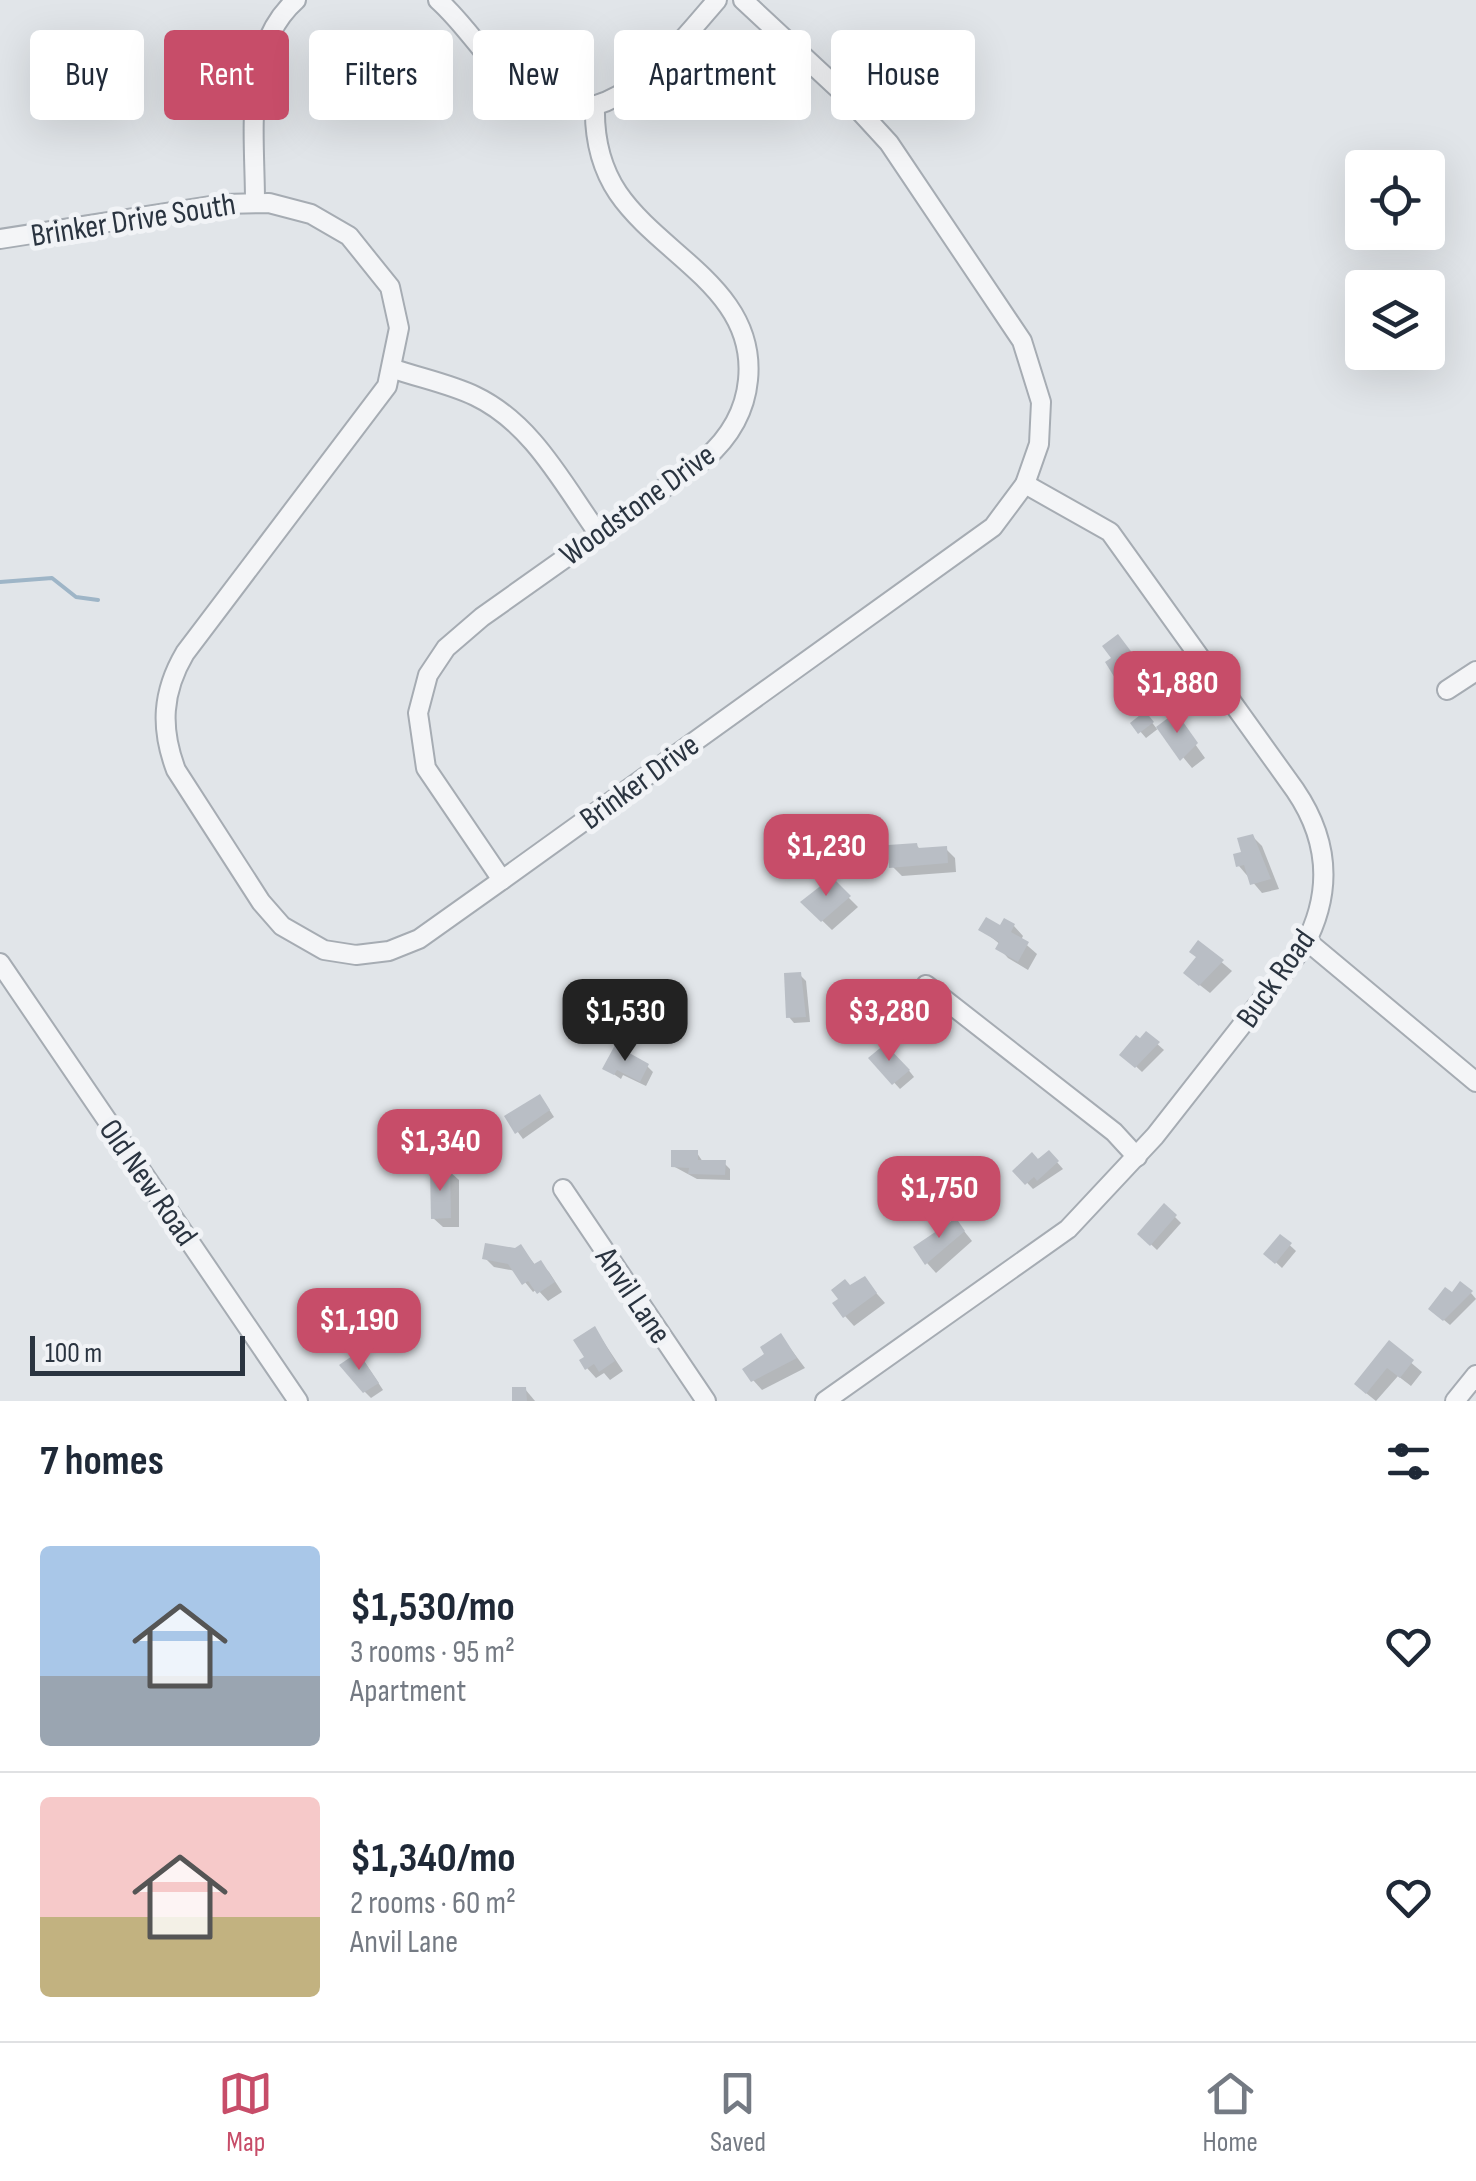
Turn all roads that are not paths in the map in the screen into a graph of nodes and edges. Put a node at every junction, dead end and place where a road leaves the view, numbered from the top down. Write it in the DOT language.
graph roads {
  1 [pos="296,0"];
  2 [pos="438,0"];
  3 [pos="717,0"];
  4 [pos="742,0"];
  5 [pos="595,106"];
  6 [pos="254,202"];
  7 [pos="0,239"];
  8 [pos="394,369"];
  9 [pos="1025,484"];
  10 [pos="598,534"];
  11 [pos="1476,670"];
  12 [pos="1447,690"];
  13 [pos="502,880"];
  14 [pos="1307,941"];
  15 [pos="0,964"];
  16 [pos="926,985"];
  17 [pos="1476,1082"];
  18 [pos="1137,1157"];
  19 [pos="563,1189"];
  20 [pos="1476,1375"];
  21 [pos="298,1401"];
  22 [pos="706,1401"];
  23 [pos="825,1401"];
  24 [pos="1456,1401"];
  1 -- 6 [label="street"];
  2 -- 5 [label="street"];
  3 -- 5 [label="street"];
  4 -- 9 [label="street, Brinker Drive"];
  5 -- 10 [label="street, Woodstone Drive"];
  6 -- 7 [label="street, Brinker Drive South"];
  6 -- 8 [label="street, Brinker Drive South"];
  8 -- 10 [label="street"];
  8 -- 13 [label="street, Brinker Drive"];
  9 -- 13 [label="street, Brinker Drive"];
  9 -- 14 [label="street, Buck Road"];
  10 -- 13 [label="street, Woodstone Drive"];
  11 -- 12 [label="street"];
  14 -- 17 [label="street"];
  14 -- 18 [label="street, Buck Road"];
  15 -- 21 [label="street, Old New Road"];
  16 -- 18 [label="street"];
  18 -- 23 [label="street, Buck Road"];
  19 -- 22 [label="street, Anvil Lane"];
  20 -- 24 [label="street"];
}
